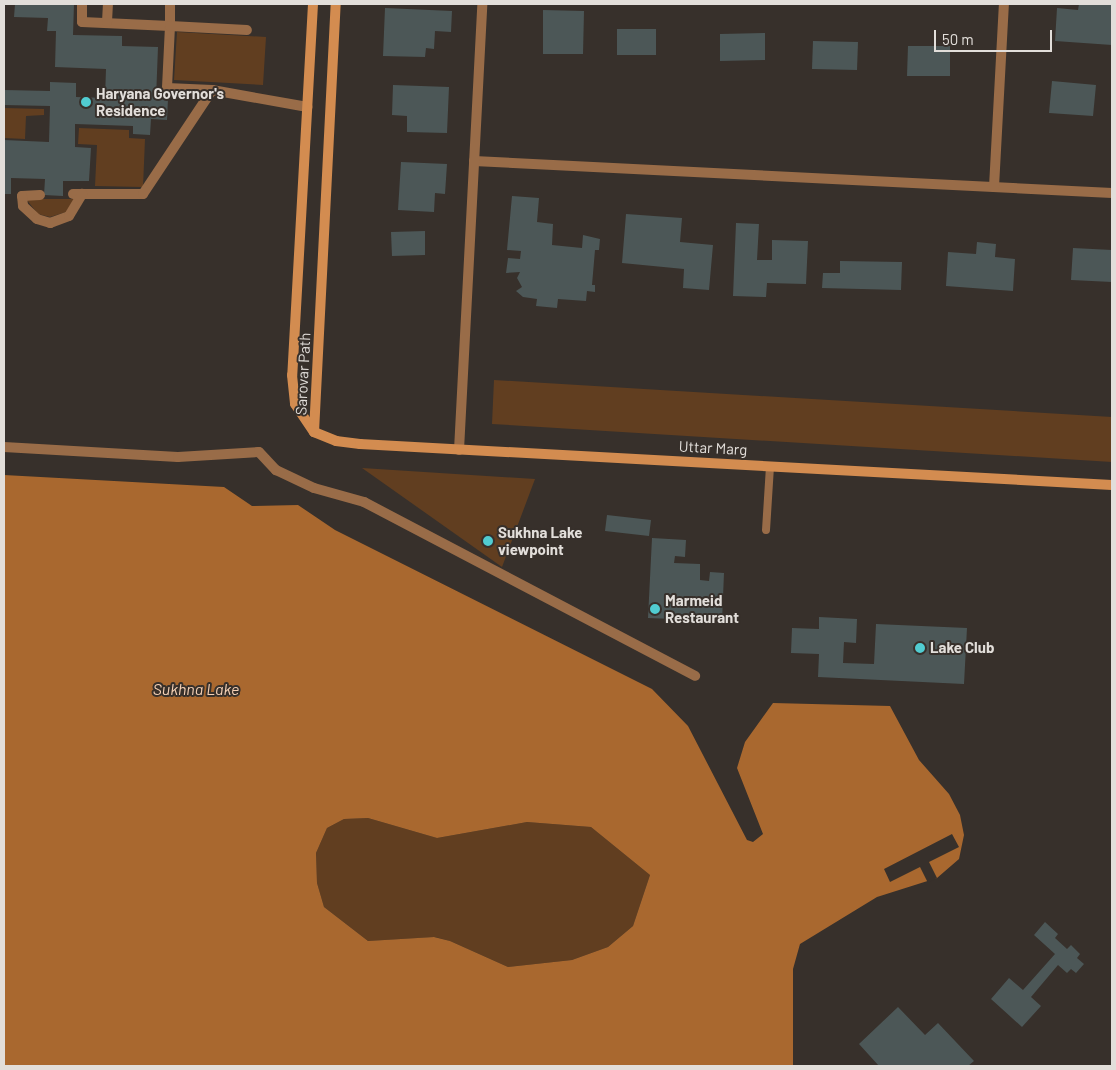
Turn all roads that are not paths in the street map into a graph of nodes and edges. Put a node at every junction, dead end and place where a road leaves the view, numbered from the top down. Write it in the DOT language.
graph roads {
  1 [pos="82,4"];
  2 [pos="108,4"];
  3 [pos="170,4"];
  4 [pos="313,4"];
  5 [pos="336,4"];
  6 [pos="482,4"];
  7 [pos="1004,4"];
  8 [pos="107,22"];
  9 [pos="170,26"];
  10 [pos="247,30"];
  11 [pos="212,90"];
  12 [pos="307,107"];
  13 [pos="474,161"];
  14 [pos="994,187"];
  15 [pos="1112,193"];
  16 [pos="40,195"];
  17 [pos="314,432"];
  18 [pos="4,447"];
  19 [pos="459,450"];
  20 [pos="770,466"];
  21 [pos="1112,485"];
  22 [pos="766,530"];
  23 [pos="695,676"];
  1 -- 8 [label="street"];
  2 -- 8 [label="street"];
  3 -- 9 [label="street"];
  4 -- 12 [label="main road, Sarovar Path"];
  5 -- 17 [label="main road, Sarovar Path"];
  6 -- 13 [label="street"];
  7 -- 14 [label="street"];
  8 -- 9 [label="street"];
  9 -- 10 [label="street"];
  9 -- 11 [label="street"];
  11 -- 12 [label="street"];
  11 -- 16 [label="street"];
  12 -- 17 [label="main road, Sarovar Path"];
  13 -- 14 [label="street"];
  13 -- 19 [label="street"];
  14 -- 15 [label="street"];
  17 -- 19 [label="main road, Uttar Marg"];
  18 -- 23 [label="street"];
  19 -- 20 [label="main road, Uttar Marg"];
  20 -- 21 [label="main road, Uttar Marg"];
  20 -- 22 [label="lane"];
}
